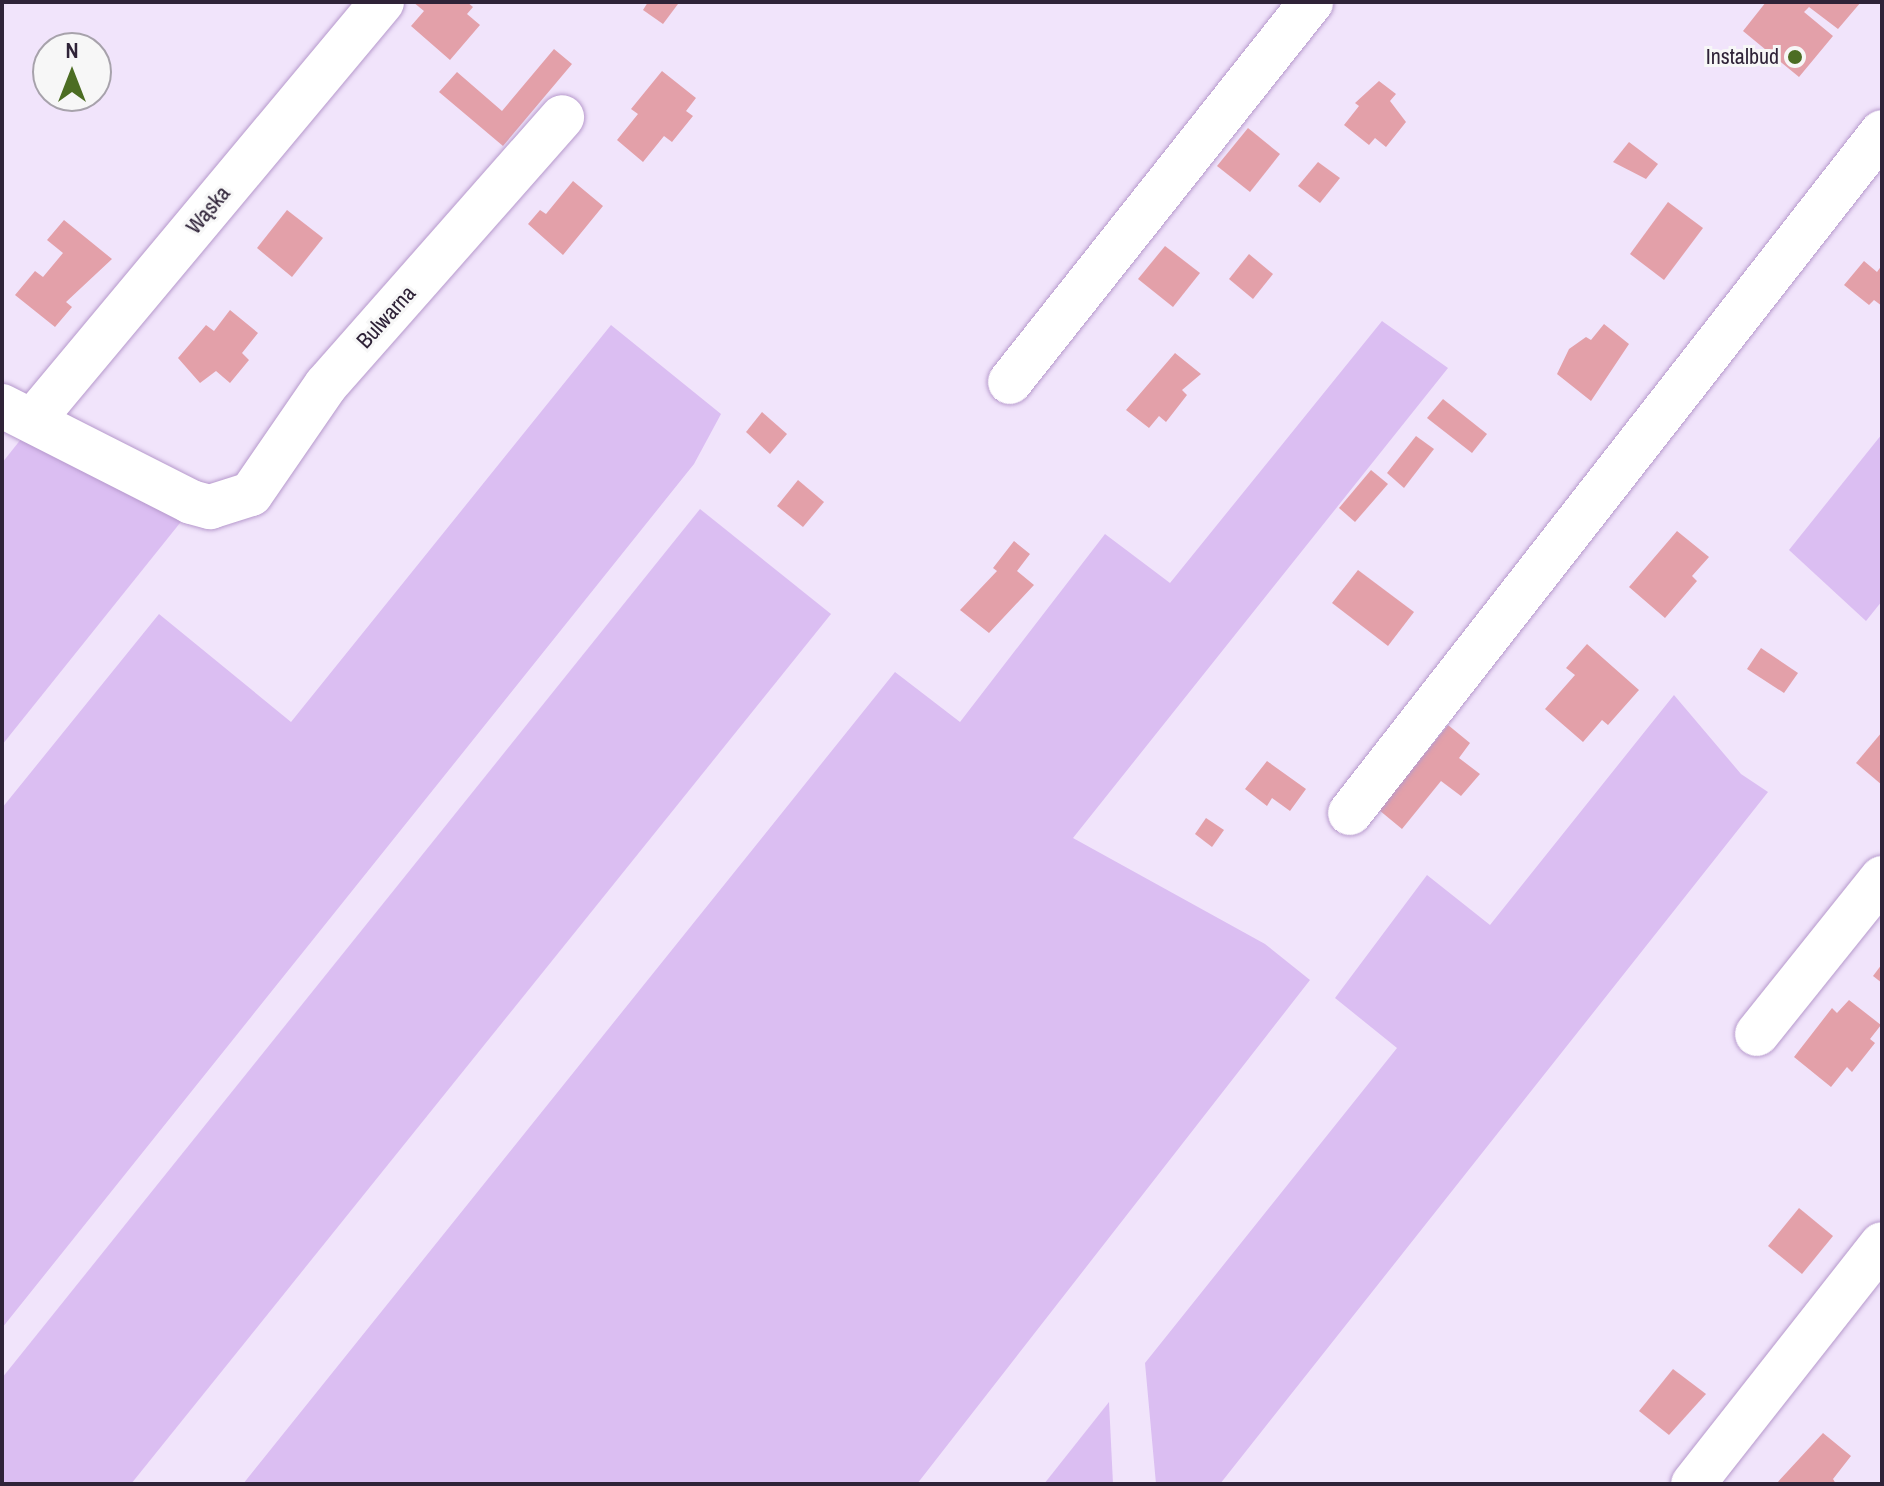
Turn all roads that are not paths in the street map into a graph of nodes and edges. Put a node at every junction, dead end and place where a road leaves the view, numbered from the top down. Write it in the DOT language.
graph roads {
  1 [pos="382,2"];
  2 [pos="1311,2"];
  3 [pos="562,117"];
  4 [pos="1882,132"];
  5 [pos="1010,382"];
  6 [pos="18,412"];
  7 [pos="1350,813"];
  8 [pos="1882,878"];
  9 [pos="1757,1034"];
  10 [pos="1882,1244"];
  11 [pos="1693,1484"];
  1 -- 6 [label="street, Wąska"];
  2 -- 5 [label="street"];
  3 -- 6 [label="street, Bulwarna"];
  4 -- 7 [label="street"];
  8 -- 9 [label="street"];
  10 -- 11 [label="street"];
}
